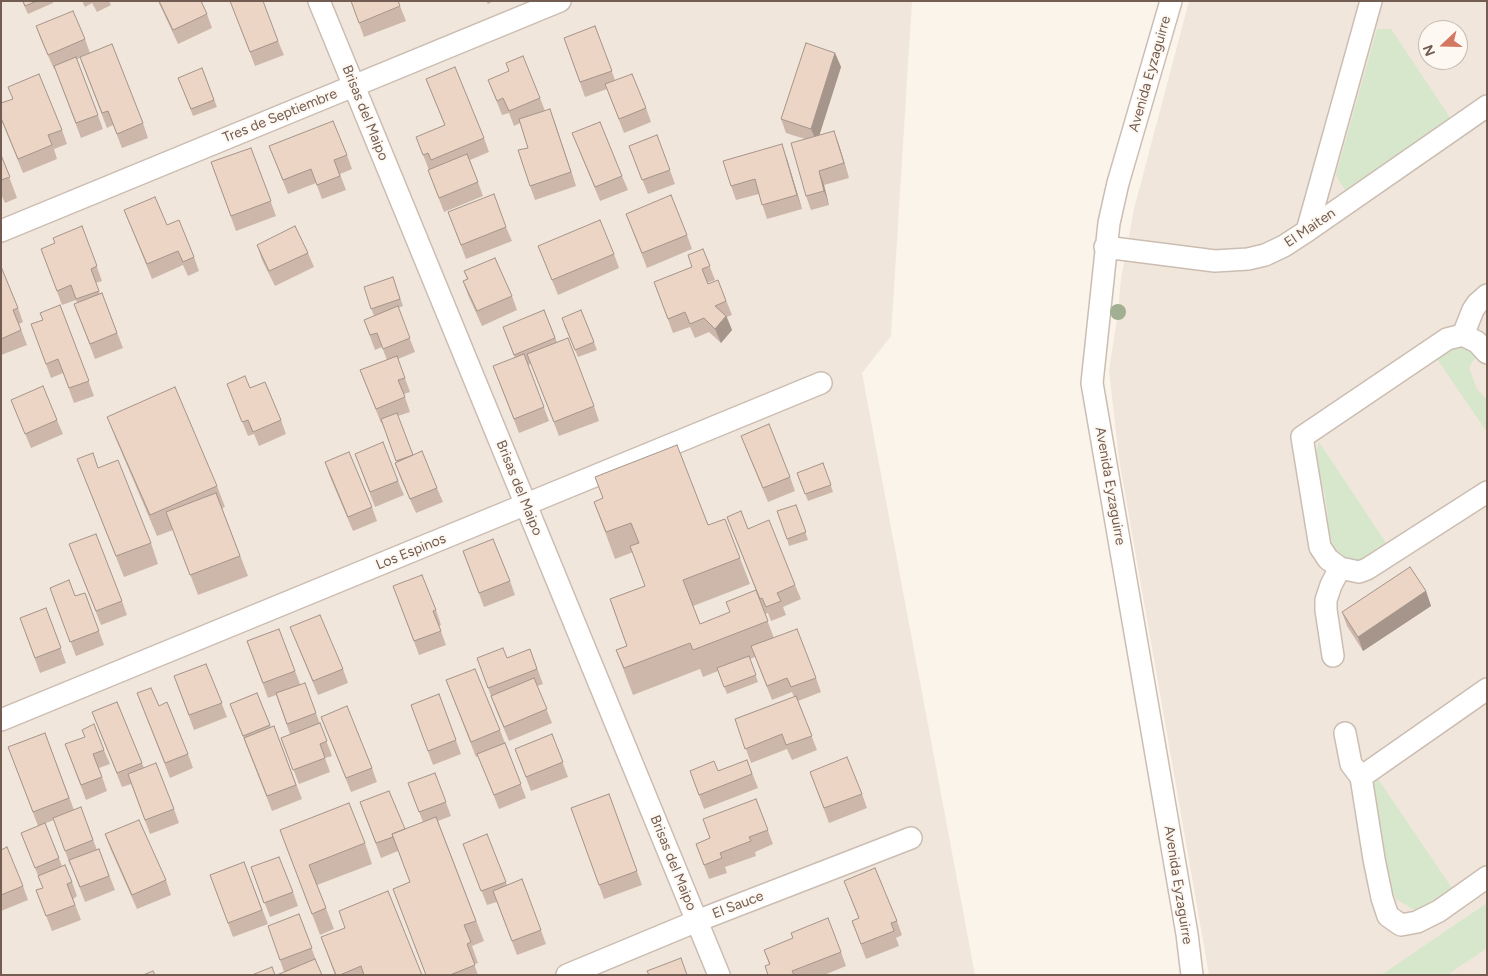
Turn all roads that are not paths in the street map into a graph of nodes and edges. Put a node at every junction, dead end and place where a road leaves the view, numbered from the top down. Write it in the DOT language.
graph roads {
  1 [pos="319,1"];
  2 [pos="560,1"];
  3 [pos="1171,1"];
  4 [pos="1371,1"];
  5 [pos="354,86"];
  6 [pos="1487,106"];
  7 [pos="1,231"];
  8 [pos="1306,231"];
  9 [pos="1105,247"];
  10 [pos="1487,295"];
  11 [pos="1463,335"];
  12 [pos="1487,353"];
  13 [pos="821,383"];
  14 [pos="1487,492"];
  15 [pos="526,504"];
  16 [pos="1340,568"];
  17 [pos="1333,656"];
  18 [pos="1487,689"];
  19 [pos="1,720"];
  20 [pos="1345,734"];
  21 [pos="1361,776"];
  22 [pos="910,838"];
  23 [pos="1487,877"];
  24 [pos="697,921"];
  25 [pos="567,975"];
  26 [pos="719,975"];
  27 [pos="1192,975"];
  1 -- 5 [label="street, Brisas del Maipo"];
  2 -- 5 [label="street, Tres de Septiembre"];
  3 -- 9 [label="street, Avenida Eyzaguirre"];
  4 -- 8 [label="street"];
  5 -- 7 [label="street, Tres de Septiembre"];
  5 -- 15 [label="street, Brisas del Maipo"];
  6 -- 8 [label="street, El Maiten"];
  8 -- 9 [label="street, El Maiten"];
  9 -- 27 [label="street, Avenida Eyzaguirre"];
  10 -- 11 [label="street"];
  11 -- 12 [label="street"];
  11 -- 16 [label="street"];
  13 -- 15 [label="street, Los Espinos"];
  14 -- 16 [label="street"];
  15 -- 19 [label="street, Los Espinos"];
  15 -- 24 [label="street, Brisas del Maipo"];
  16 -- 17 [label="street"];
  18 -- 21 [label="street"];
  20 -- 21 [label="street"];
  21 -- 23 [label="street"];
  22 -- 24 [label="street, El Sauce"];
  24 -- 25 [label="street, El Sauce"];
  24 -- 26 [label="street, Brisas del Maipo"];
}
